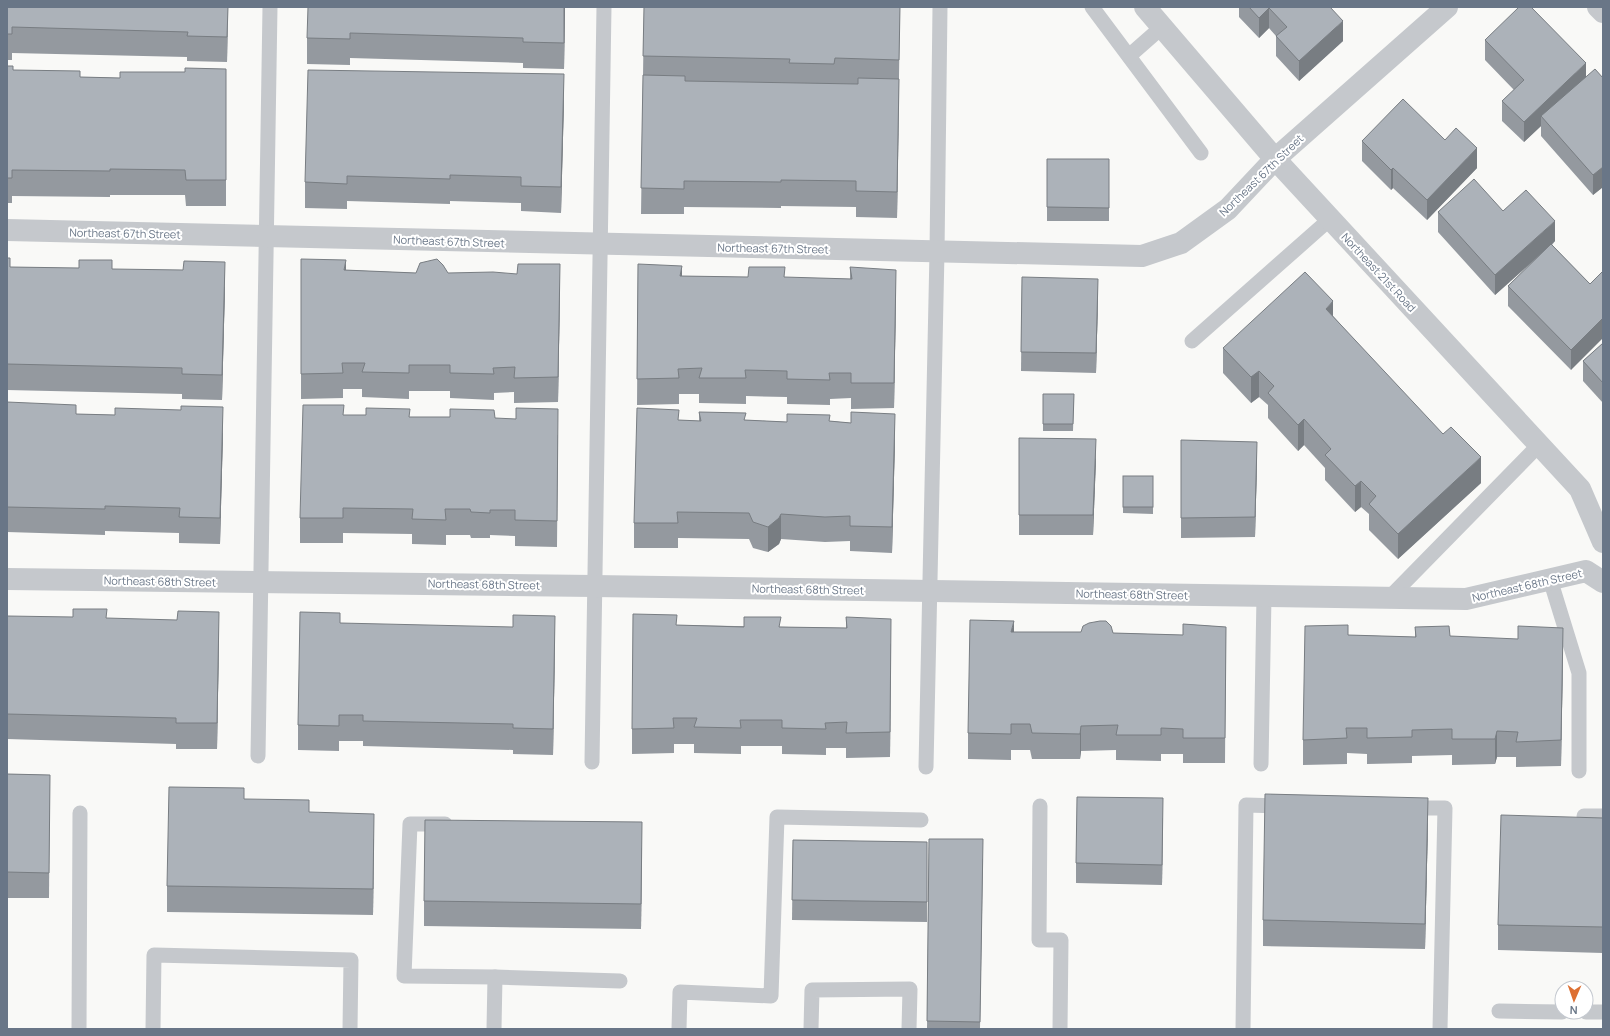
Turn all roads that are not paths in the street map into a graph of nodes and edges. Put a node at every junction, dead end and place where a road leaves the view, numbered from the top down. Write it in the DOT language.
graph roads {
  1 [pos="270,7"];
  2 [pos="604,7"];
  3 [pos="940,7"];
  4 [pos="1092,7"];
  5 [pos="1145,7"];
  6 [pos="1447,7"];
  7 [pos="1598,7"];
  8 [pos="1603,12"];
  9 [pos="1162,27"];
  10 [pos="1129,56"];
  11 [pos="1201,153"];
  12 [pos="1275,159"];
  13 [pos="1330,219"];
  14 [pos="7,230"];
  15 [pos="266,236"];
  16 [pos="602,245"];
  17 [pos="937,252"];
  18 [pos="1192,341"];
  19 [pos="1539,445"];
  20 [pos="1603,542"];
  21 [pos="7,579"];
  22 [pos="1550,579"];
  23 [pos="262,582"];
  24 [pos="1603,582"];
  25 [pos="594,586"];
  26 [pos="929,591"];
  27 [pos="1264,596"];
  28 [pos="1389,598"];
  29 [pos="258,756"];
  30 [pos="592,762"];
  31 [pos="1262,764"];
  32 [pos="926,767"];
  33 [pos="1579,771"];
  34 [pos="1040,806"];
  35 [pos="1302,806"];
  36 [pos="1390,807"];
  37 [pos="80,813"];
  38 [pos="1584,816"];
  39 [pos="1603,816"];
  40 [pos="921,820"];
  41 [pos="457,824"];
  42 [pos="495,977"];
  43 [pos="620,981"];
  44 [pos="1499,1010"];
  45 [pos="1554,1012"];
  46 [pos="79,1029"];
  47 [pos="154,1029"];
  48 [pos="350,1029"];
  49 [pos="494,1029"];
  50 [pos="679,1029"];
  51 [pos="811,1029"];
  52 [pos="909,1029"];
  53 [pos="1060,1029"];
  54 [pos="1243,1029"];
  55 [pos="1440,1029"];
  1 -- 15 [label="lane"];
  2 -- 16 [label="lane"];
  3 -- 17 [label="lane"];
  4 -- 10 [label="lane"];
  5 -- 9 [label="street, Northeast 21st Road"];
  6 -- 12 [label="street, Northeast 67th Street"];
  7 -- 8 [label="street"];
  9 -- 10 [label="lane"];
  9 -- 12 [label="street, Northeast 21st Road"];
  10 -- 11 [label="lane"];
  12 -- 13 [label="street, Northeast 21st Road"];
  12 -- 17 [label="street, Northeast 67th Street"];
  13 -- 18 [label="lane"];
  13 -- 19 [label="street, Northeast 21st Road"];
  14 -- 15 [label="street, Northeast 67th Street"];
  15 -- 16 [label="street, Northeast 67th Street"];
  15 -- 23 [label="lane"];
  16 -- 17 [label="street, Northeast 67th Street"];
  16 -- 25 [label="lane"];
  17 -- 26 [label="lane"];
  19 -- 20 [label="street, Northeast 21st Road"];
  19 -- 28 [label="lane"];
  21 -- 23 [label="street, Northeast 68th Street"];
  22 -- 24 [label="street, Northeast 68th Street"];
  22 -- 28 [label="street, Northeast 68th Street"];
  22 -- 33 [label="lane"];
  23 -- 25 [label="street, Northeast 68th Street"];
  23 -- 29 [label="lane"];
  25 -- 26 [label="street, Northeast 68th Street"];
  25 -- 30 [label="lane"];
  26 -- 27 [label="street, Northeast 68th Street"];
  26 -- 32 [label="lane"];
  27 -- 28 [label="street, Northeast 68th Street"];
  27 -- 31 [label="lane"];
  34 -- 53 [label="lane"];
  35 -- 54 [label="lane"];
  36 -- 55 [label="lane"];
  37 -- 46 [label="lane"];
  38 -- 39 [label="lane"];
  40 -- 50 [label="lane"];
  41 -- 42 [label="lane"];
  42 -- 43 [label="lane"];
  42 -- 49 [label="lane"];
  44 -- 45 [label="lane"];
  47 -- 48 [label="lane"];
  51 -- 52 [label="lane"];
}
